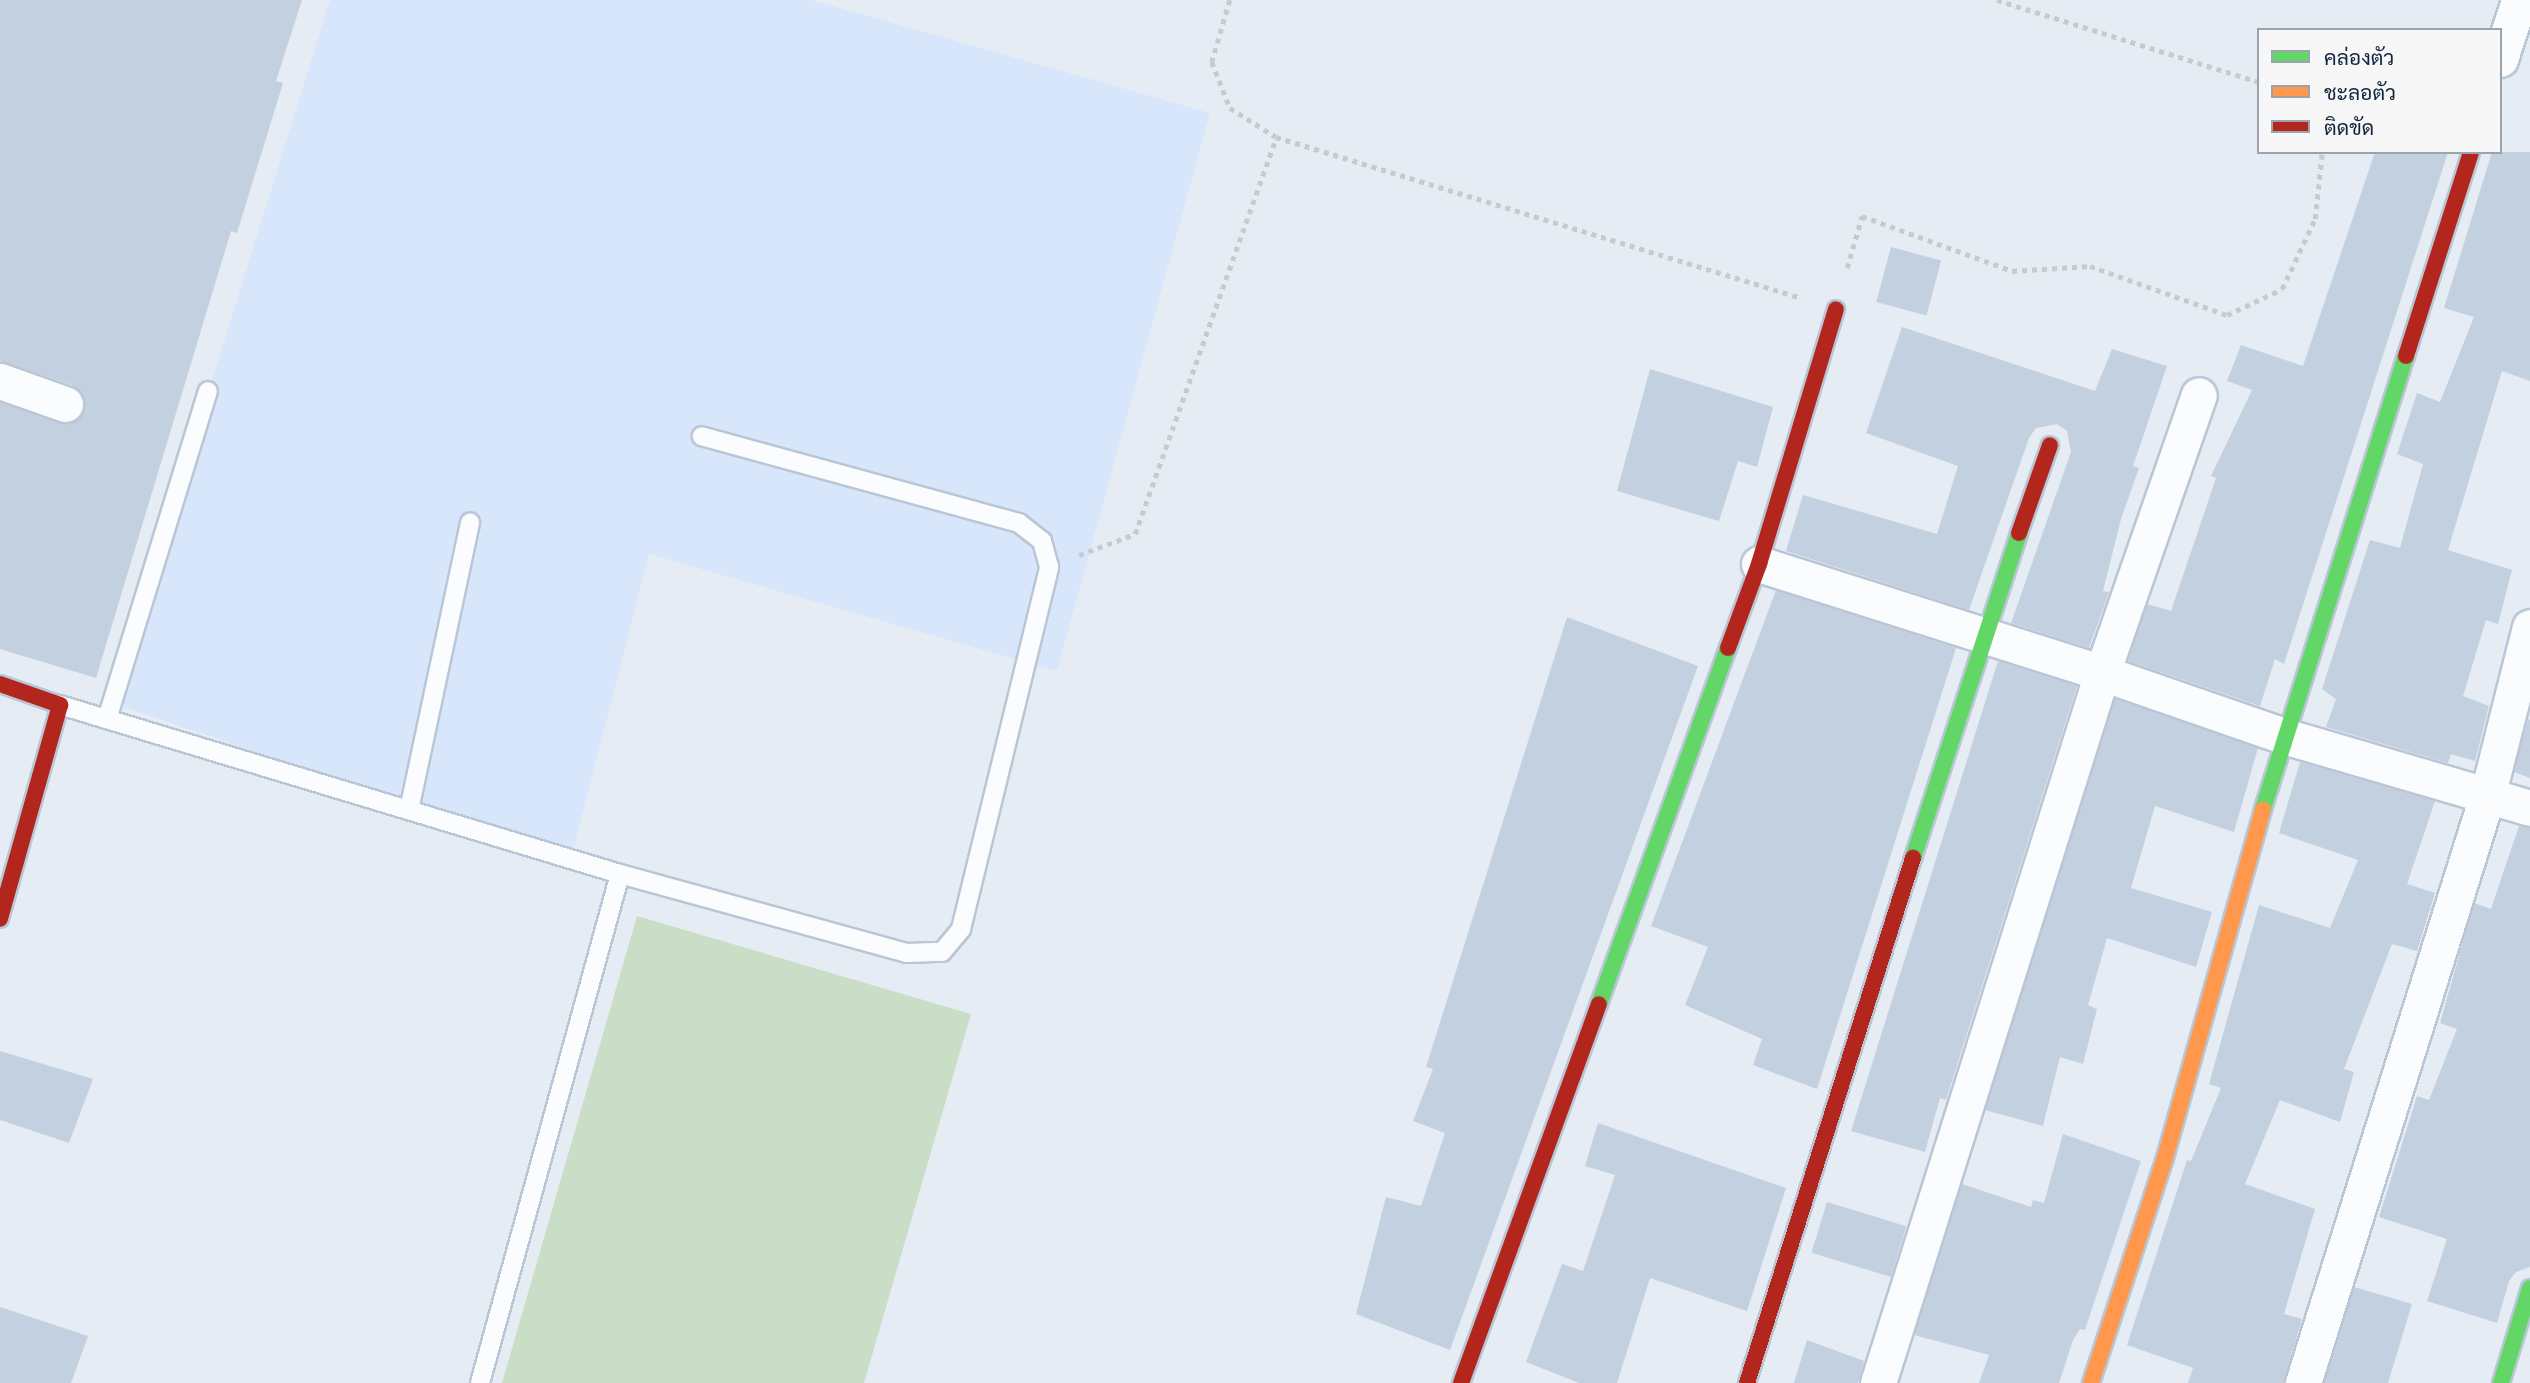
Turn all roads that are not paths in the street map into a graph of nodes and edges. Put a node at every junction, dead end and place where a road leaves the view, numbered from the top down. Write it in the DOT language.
graph roads {
  1 [pos="2518,0"];
  2 [pos="2502,52"];
  3 [pos="2470,154"];
  4 [pos="1836,309"];
  5 [pos="0,381"];
  6 [pos="208,391"];
  7 [pos="2199,395"];
  8 [pos="65,404"];
  9 [pos="702,436"];
  10 [pos="2050,444"];
  11 [pos="470,522"];
  12 [pos="1759,564"];
  13 [pos="2530,627"];
  14 [pos="1983,636"];
  15 [pos="2102,673"];
  16 [pos="0,684"];
  17 [pos="60,705"];
  18 [pos="107,719"];
  19 [pos="2284,736"];
  20 [pos="2488,793"];
  21 [pos="2530,808"];
  22 [pos="408,810"];
  23 [pos="620,873"];
  24 [pos="0,919"];
  25 [pos="2530,1288"];
  26 [pos="480,1383"];
  27 [pos="1461,1383"];
  28 [pos="1747,1383"];
  29 [pos="1878,1383"];
  30 [pos="2091,1383"];
  31 [pos="2303,1383"];
  32 [pos="2501,1383"];
  1 -- 2 [label="street"];
  3 -- 19 [label="street"];
  4 -- 12 [label="street"];
  5 -- 8 [label="street"];
  6 -- 18 [label="lane"];
  7 -- 15 [label="street"];
  9 -- 23 [label="lane"];
  10 -- 14 [label="street"];
  11 -- 22 [label="lane"];
  12 -- 14 [label="street"];
  12 -- 27 [label="street"];
  13 -- 20 [label="street"];
  14 -- 15 [label="street"];
  14 -- 28 [label="street"];
  15 -- 19 [label="street"];
  15 -- 29 [label="street"];
  16 -- 17 [label="street"];
  17 -- 18 [label="lane"];
  17 -- 24 [label="street"];
  18 -- 22 [label="lane"];
  19 -- 20 [label="street"];
  19 -- 30 [label="street"];
  20 -- 21 [label="street"];
  20 -- 31 [label="street"];
  22 -- 23 [label="lane"];
  23 -- 26 [label="lane"];
  25 -- 32 [label="street"];
}
